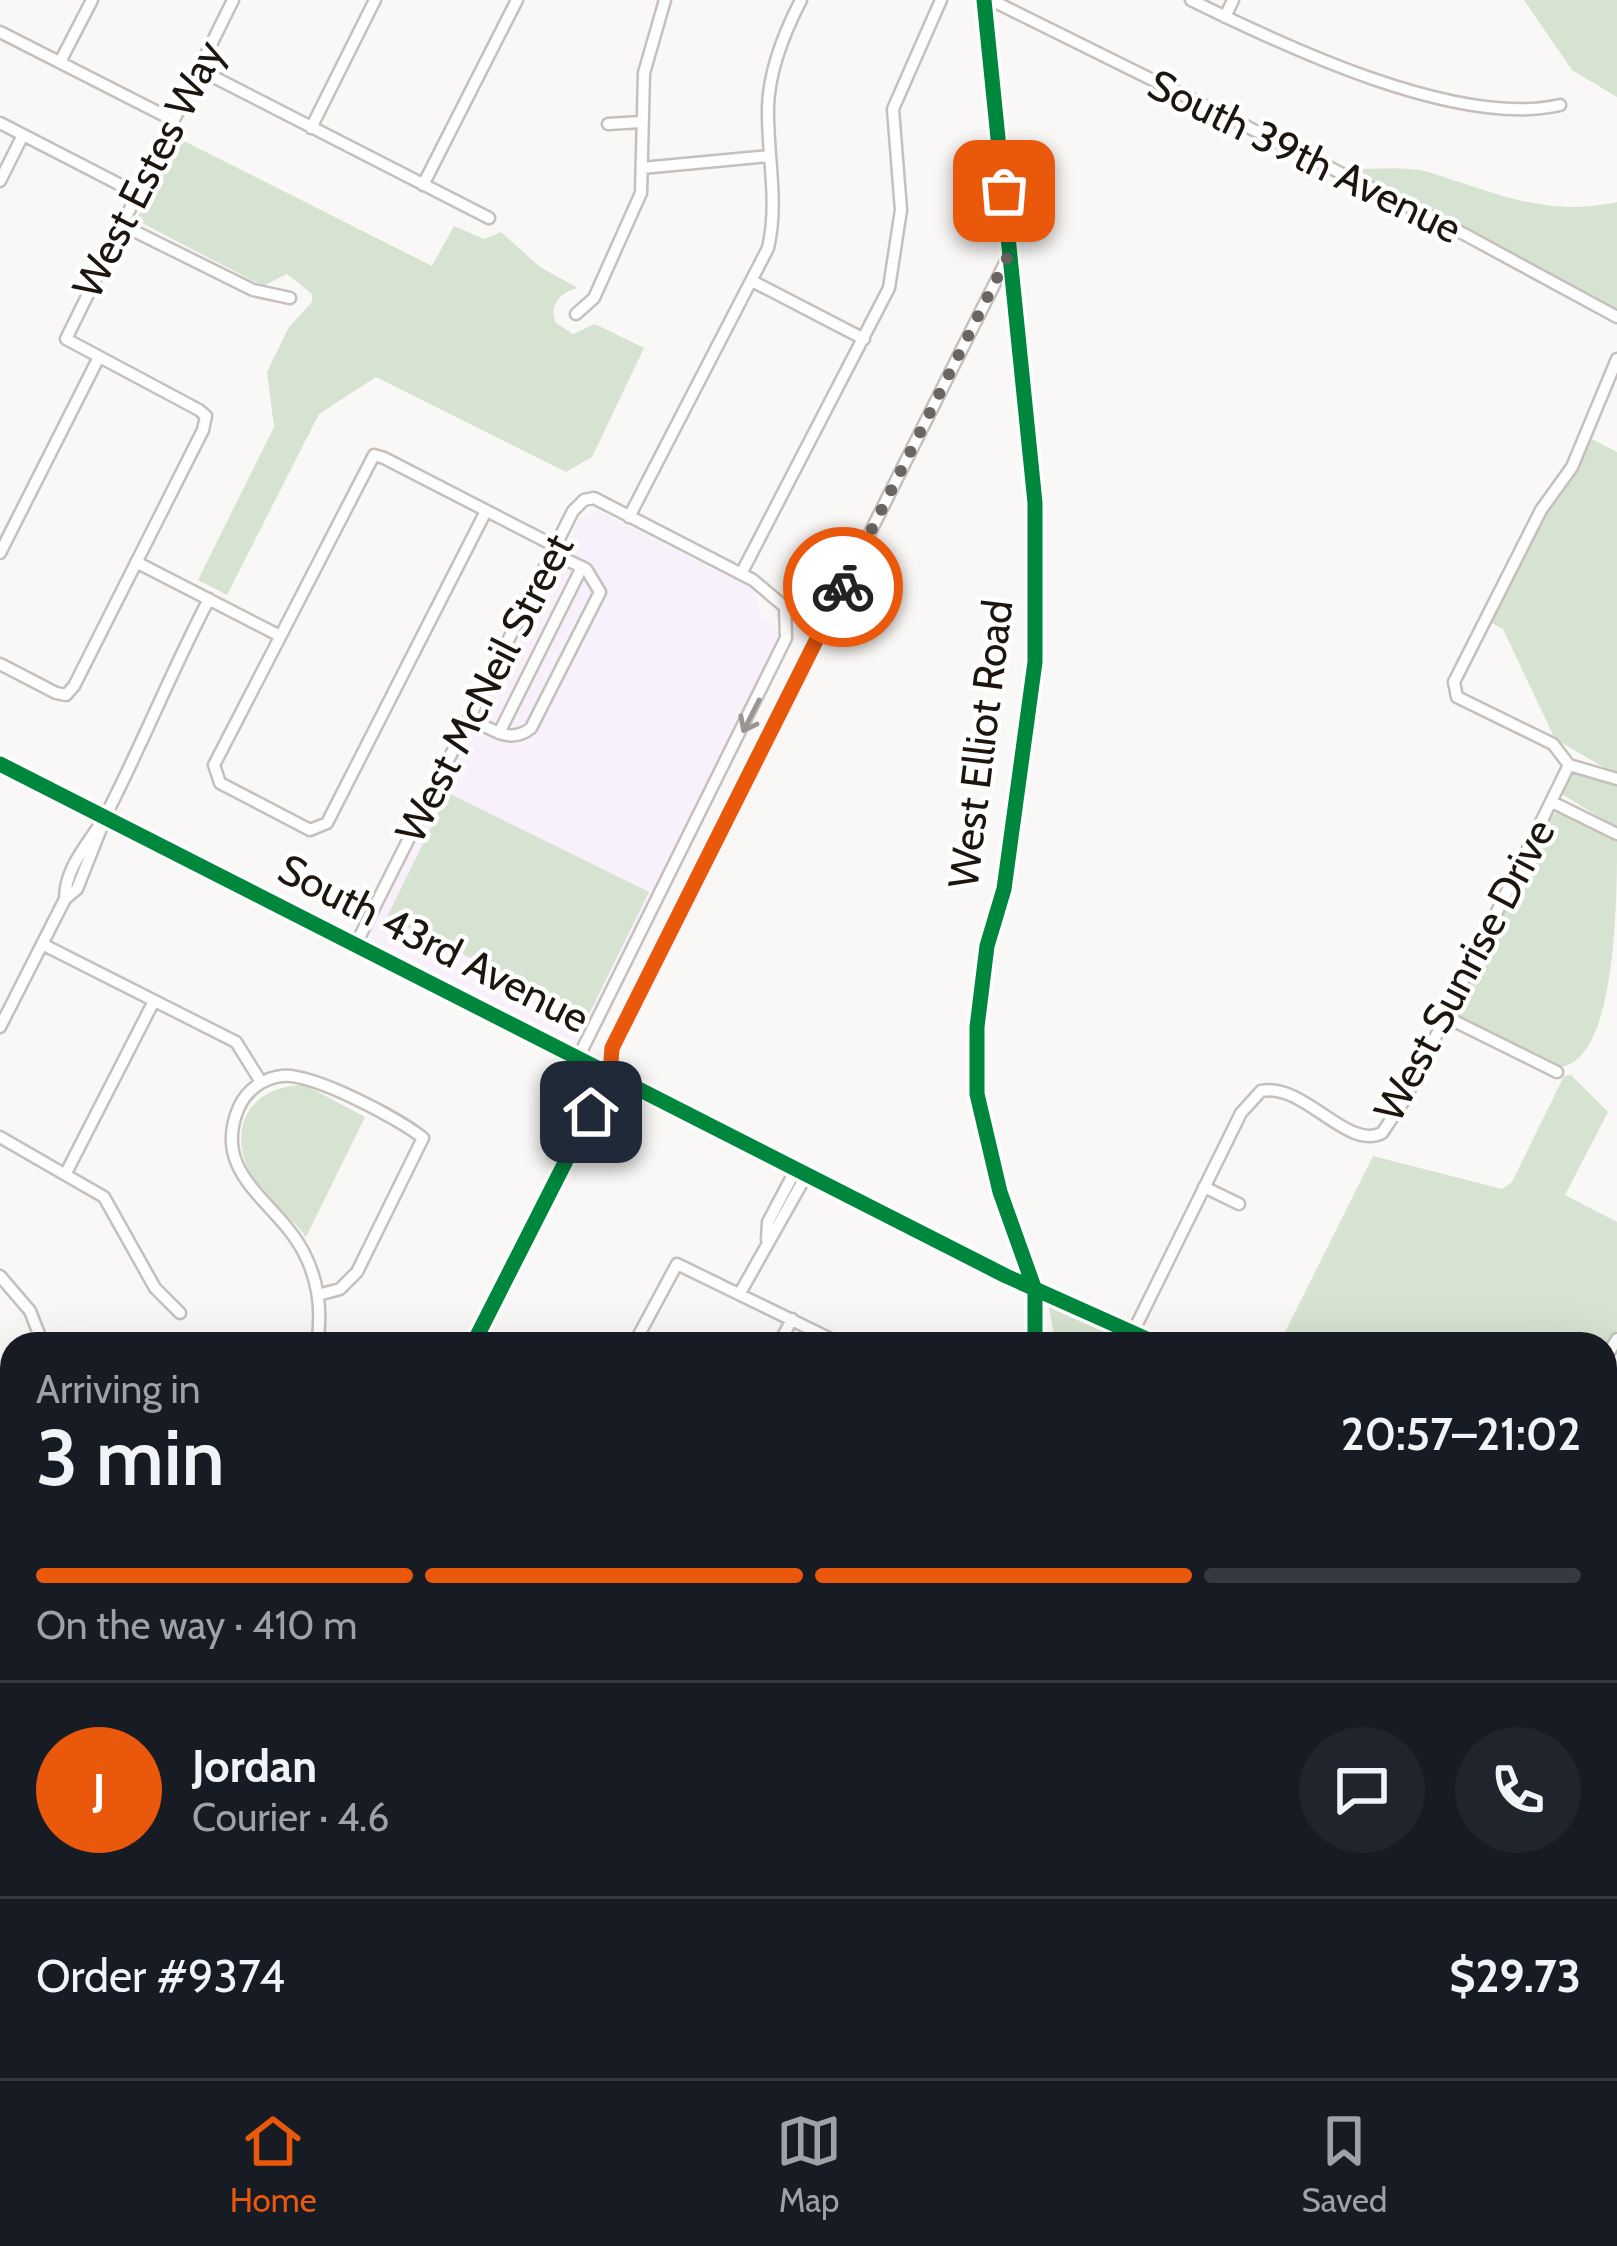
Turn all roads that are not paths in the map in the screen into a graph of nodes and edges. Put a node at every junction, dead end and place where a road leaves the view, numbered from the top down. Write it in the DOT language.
graph roads {
  1 [pos="92,0"];
  2 [pos="233,0"];
  3 [pos="375,0"];
  4 [pos="517,0"];
  5 [pos="665,0"];
  6 [pos="801,0"];
  7 [pos="941,0"];
  8 [pos="987,0"];
  9 [pos="1191,0"];
  10 [pos="1233,0"];
  11 [pos="1225,17"];
  12 [pos="0,32"];
  13 [pos="60,62"];
  14 [pos="198,69"];
  15 [pos="1560,105"];
  16 [pos="173,119"];
  17 [pos="641,122"];
  18 [pos="0,123"];
  19 [pos="608,124"];
  20 [pos="310,128"];
  21 [pos="23,135"];
  22 [pos="770,156"];
  23 [pos="642,168"];
  24 [pos="0,182"];
  25 [pos="423,185"];
  26 [pos="136,193"];
  27 [pos="489,218"];
  28 [pos="120,224"];
  29 [pos="1008,256"];
  30 [pos="752,281"];
  31 [pos="290,298"];
  32 [pos="576,314"];
  33 [pos="1617,317"];
  34 [pos="864,339"];
  35 [pos="98,359"];
  36 [pos="1617,359"];
  37 [pos="486,511"];
  38 [pos="629,517"];
  39 [pos="554,550"];
  40 [pos="0,553"];
  41 [pos="136,562"];
  42 [pos="582,567"];
  43 [pos="741,574"];
  44 [pos="209,599"];
  45 [pos="280,636"];
  46 [pos="0,664"];
  47 [pos="470,718"];
  48 [pos="499,733"];
  49 [pos="0,764"];
  50 [pos="1569,764"];
  51 [pos="1617,779"];
  52 [pos="1552,802"];
  53 [pos="105,818"];
  54 [pos="1617,833"];
  55 [pos="42,944"];
  56 [pos="356,944"];
  57 [pos="154,1001"];
  58 [pos="5,1006"];
  59 [pos="1446,1017"];
  60 [pos="0,1027"];
  61 [pos="579,1056"];
  62 [pos="1557,1072"];
  63 [pos="610,1074"];
  64 [pos="261,1082"];
  65 [pos="0,1137"];
  66 [pos="801,1171"];
  67 [pos="67,1172"];
  68 [pos="1204,1187"];
  69 [pos="1239,1204"];
  70 [pos="0,1276"];
  71 [pos="1035,1290"];
  72 [pos="740,1293"];
  73 [pos="318,1295"];
  74 [pos="180,1313"];
  75 [pos="792,1319"];
  76 [pos="38,1332"];
  77 [pos="317,1332"];
  78 [pos="479,1332"];
  79 [pos="640,1332"];
  80 [pos="785,1332"];
  81 [pos="817,1332"];
  82 [pos="1035,1332"];
  83 [pos="1133,1332"];
  1 -- 13 [label="street"];
  2 -- 14 [label="street, West Estes Way"];
  3 -- 20 [label="street"];
  4 -- 25 [label="street"];
  5 -- 17 [label="street"];
  6 -- 22 [label="street, West McNeil Street"];
  7 -- 34 [label="street"];
  8 -- 29 [label="street, West Elliot Road"];
  8 -- 33 [label="street, South 39th Avenue"];
  9 -- 11 [label="street"];
  10 -- 11 [label="street"];
  11 -- 15 [label="street"];
  12 -- 13 [label="street"];
  13 -- 16 [label="street"];
  14 -- 16 [label="street, West Estes Way"];
  14 -- 20 [label="street"];
  16 -- 26 [label="street, West Estes Way"];
  17 -- 19 [label="street"];
  17 -- 23 [label="street"];
  18 -- 21 [label="street"];
  20 -- 25 [label="street"];
  21 -- 24 [label="street"];
  21 -- 26 [label="street"];
  22 -- 23 [label="street"];
  22 -- 30 [label="street, West McNeil Street"];
  23 -- 32 [label="street"];
  25 -- 27 [label="street"];
  26 -- 28 [label="street, West Estes Way"];
  28 -- 31 [label="street"];
  28 -- 35 [label="street, West Estes Way"];
  29 -- 63 [label="street"];
  29 -- 71 [label="street, West Elliot Road"];
  30 -- 34 [label="street"];
  30 -- 38 [label="street, West McNeil Street"];
  34 -- 43 [label="street"];
  35 -- 40 [label="street, West Estes Way"];
  35 -- 41 [label="street"];
  36 -- 50 [label="street"];
  37 -- 39 [label="street"];
  37 -- 45 [label="street"];
  37 -- 45 [label="street"];
  38 -- 39 [label="street, West McNeil Street"];
  38 -- 43 [label="street"];
  39 -- 42 [label="street"];
  39 -- 47 [label="street, West McNeil Street"];
  41 -- 44 [label="street"];
  41 -- 46 [label="street"];
  42 -- 48 [label="street"];
  42 -- 48 [label="street"];
  43 -- 61 [label="street, one-way"];
  44 -- 45 [label="street"];
  44 -- 53 [label="street"];
  47 -- 48 [label="street"];
  47 -- 56 [label="street, West McNeil Street"];
  49 -- 53 [label="street, South 43rd Avenue"];
  50 -- 51 [label="street"];
  50 -- 52 [label="street, West Sunrise Drive"];
  52 -- 54 [label="street"];
  52 -- 59 [label="street, West Sunrise Drive"];
  53 -- 55 [label="street"];
  53 -- 56 [label="street, South 43rd Avenue"];
  55 -- 57 [label="street"];
  55 -- 58 [label="street"];
  56 -- 61 [label="street, South 43rd Avenue"];
  57 -- 64 [label="street"];
  57 -- 67 [label="street"];
  58 -- 60 [label="street"];
  59 -- 62 [label="street"];
  59 -- 68 [label="street, West Sunrise Drive"];
  61 -- 63 [label="street, South 43rd Avenue"];
  63 -- 66 [label="street, South 43rd Avenue"];
  63 -- 78 [label="street"];
  64 -- 73 [label="street"];
  64 -- 73 [label="street"];
  65 -- 67 [label="street"];
  66 -- 71 [label="street, South 43rd Avenue"];
  66 -- 72 [label="street"];
  67 -- 74 [label="street"];
  68 -- 69 [label="street"];
  68 -- 83 [label="street, West Sunrise Drive"];
  70 -- 76 [label="street"];
  71 -- 82 [label="street, West Elliot Road"];
  71 -- 83 [label="street, South 43rd Avenue"];
  72 -- 75 [label="street"];
  72 -- 79 [label="street"];
  73 -- 77 [label="street"];
  75 -- 80 [label="street"];
  75 -- 81 [label="street"];
}
